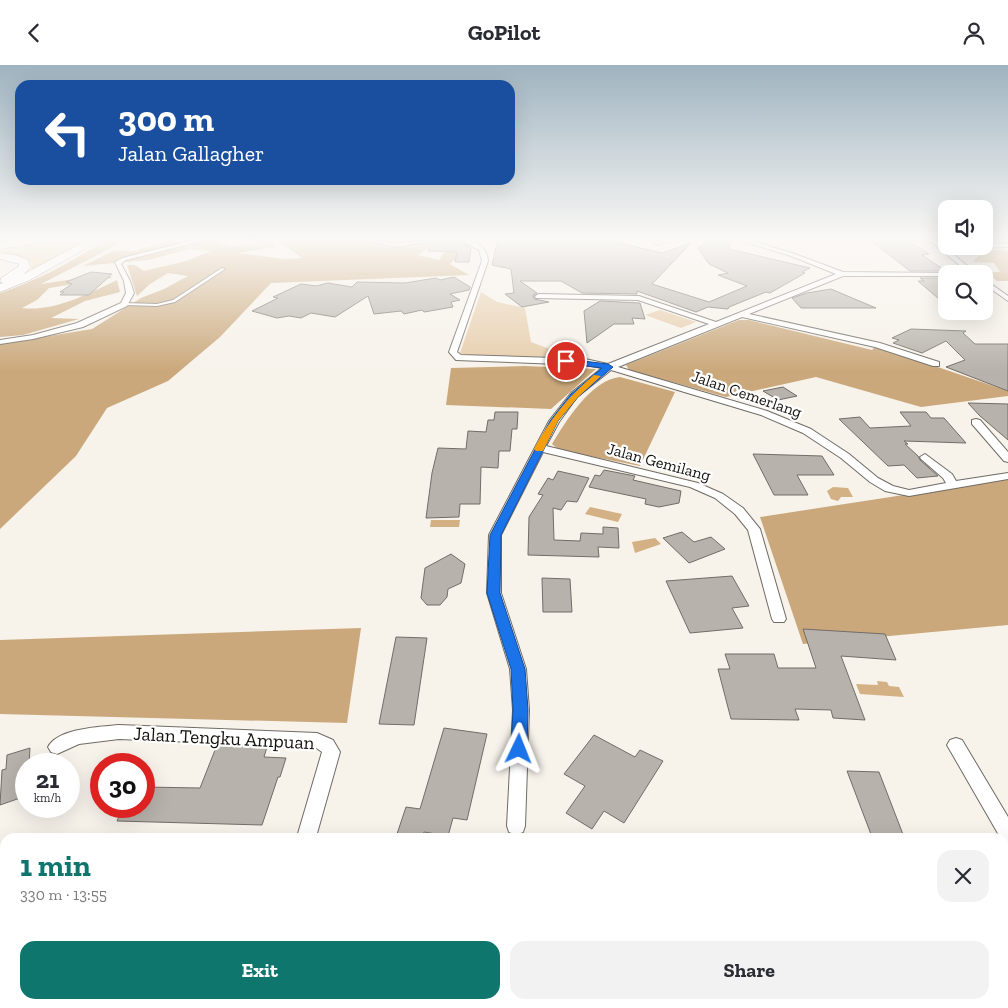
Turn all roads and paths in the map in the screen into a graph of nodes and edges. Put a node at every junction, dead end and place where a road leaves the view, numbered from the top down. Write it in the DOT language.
graph roads {
  1 [pos="14,283"];
  2 [pos="128,283"];
  3 [pos="202,283"];
  4 [pos="477,283"];
  5 [pos="819,283"];
  6 [pos="0,288"];
  7 [pos="993,288"];
  8 [pos="540,296"];
  9 [pos="1008,299"];
  10 [pos="124,304"];
  11 [pos="741,314"];
  12 [pos="715,324"];
  13 [pos="0,342"];
  14 [pos="936,364"];
  15 [pos="608,367"];
  16 [pos="976,422"];
  17 [pos="540,448"];
  18 [pos="925,457"];
  19 [pos="1008,459"];
  20 [pos="1008,476"];
  21 [pos="953,486"];
  22 [pos="779,619"];
  23 [pos="956,745"];
  24 [pos="57,747"];
  25 [pos="516,826"];
  26 [pos="308,833"];
  27 [pos="1007,833"];
  1 -- 6 [label="main road"];
  2 -- 10 [label="street"];
  3 -- 10 [label="lane"];
  4 -- 15 [label="street, Jalan Cemerlang"];
  5 -- 11 [label="street"];
  7 -- 9 [label="street"];
  8 -- 12 [label="street"];
  10 -- 13 [label="street"];
  11 -- 12 [label="street"];
  11 -- 14 [label="street"];
  12 -- 15 [label="street"];
  15 -- 17 [label="street"];
  15 -- 21 [label="street, Jalan Cemerlang"];
  16 -- 19 [label="street"];
  17 -- 22 [label="street, Jalan Gemilang"];
  17 -- 25 [label="street"];
  18 -- 21 [label="street"];
  20 -- 21 [label="street, Jalan Cemerlang"];
  23 -- 27 [label="street"];
  24 -- 26 [label="street, Jalan Tengku Ampuan"];
}
